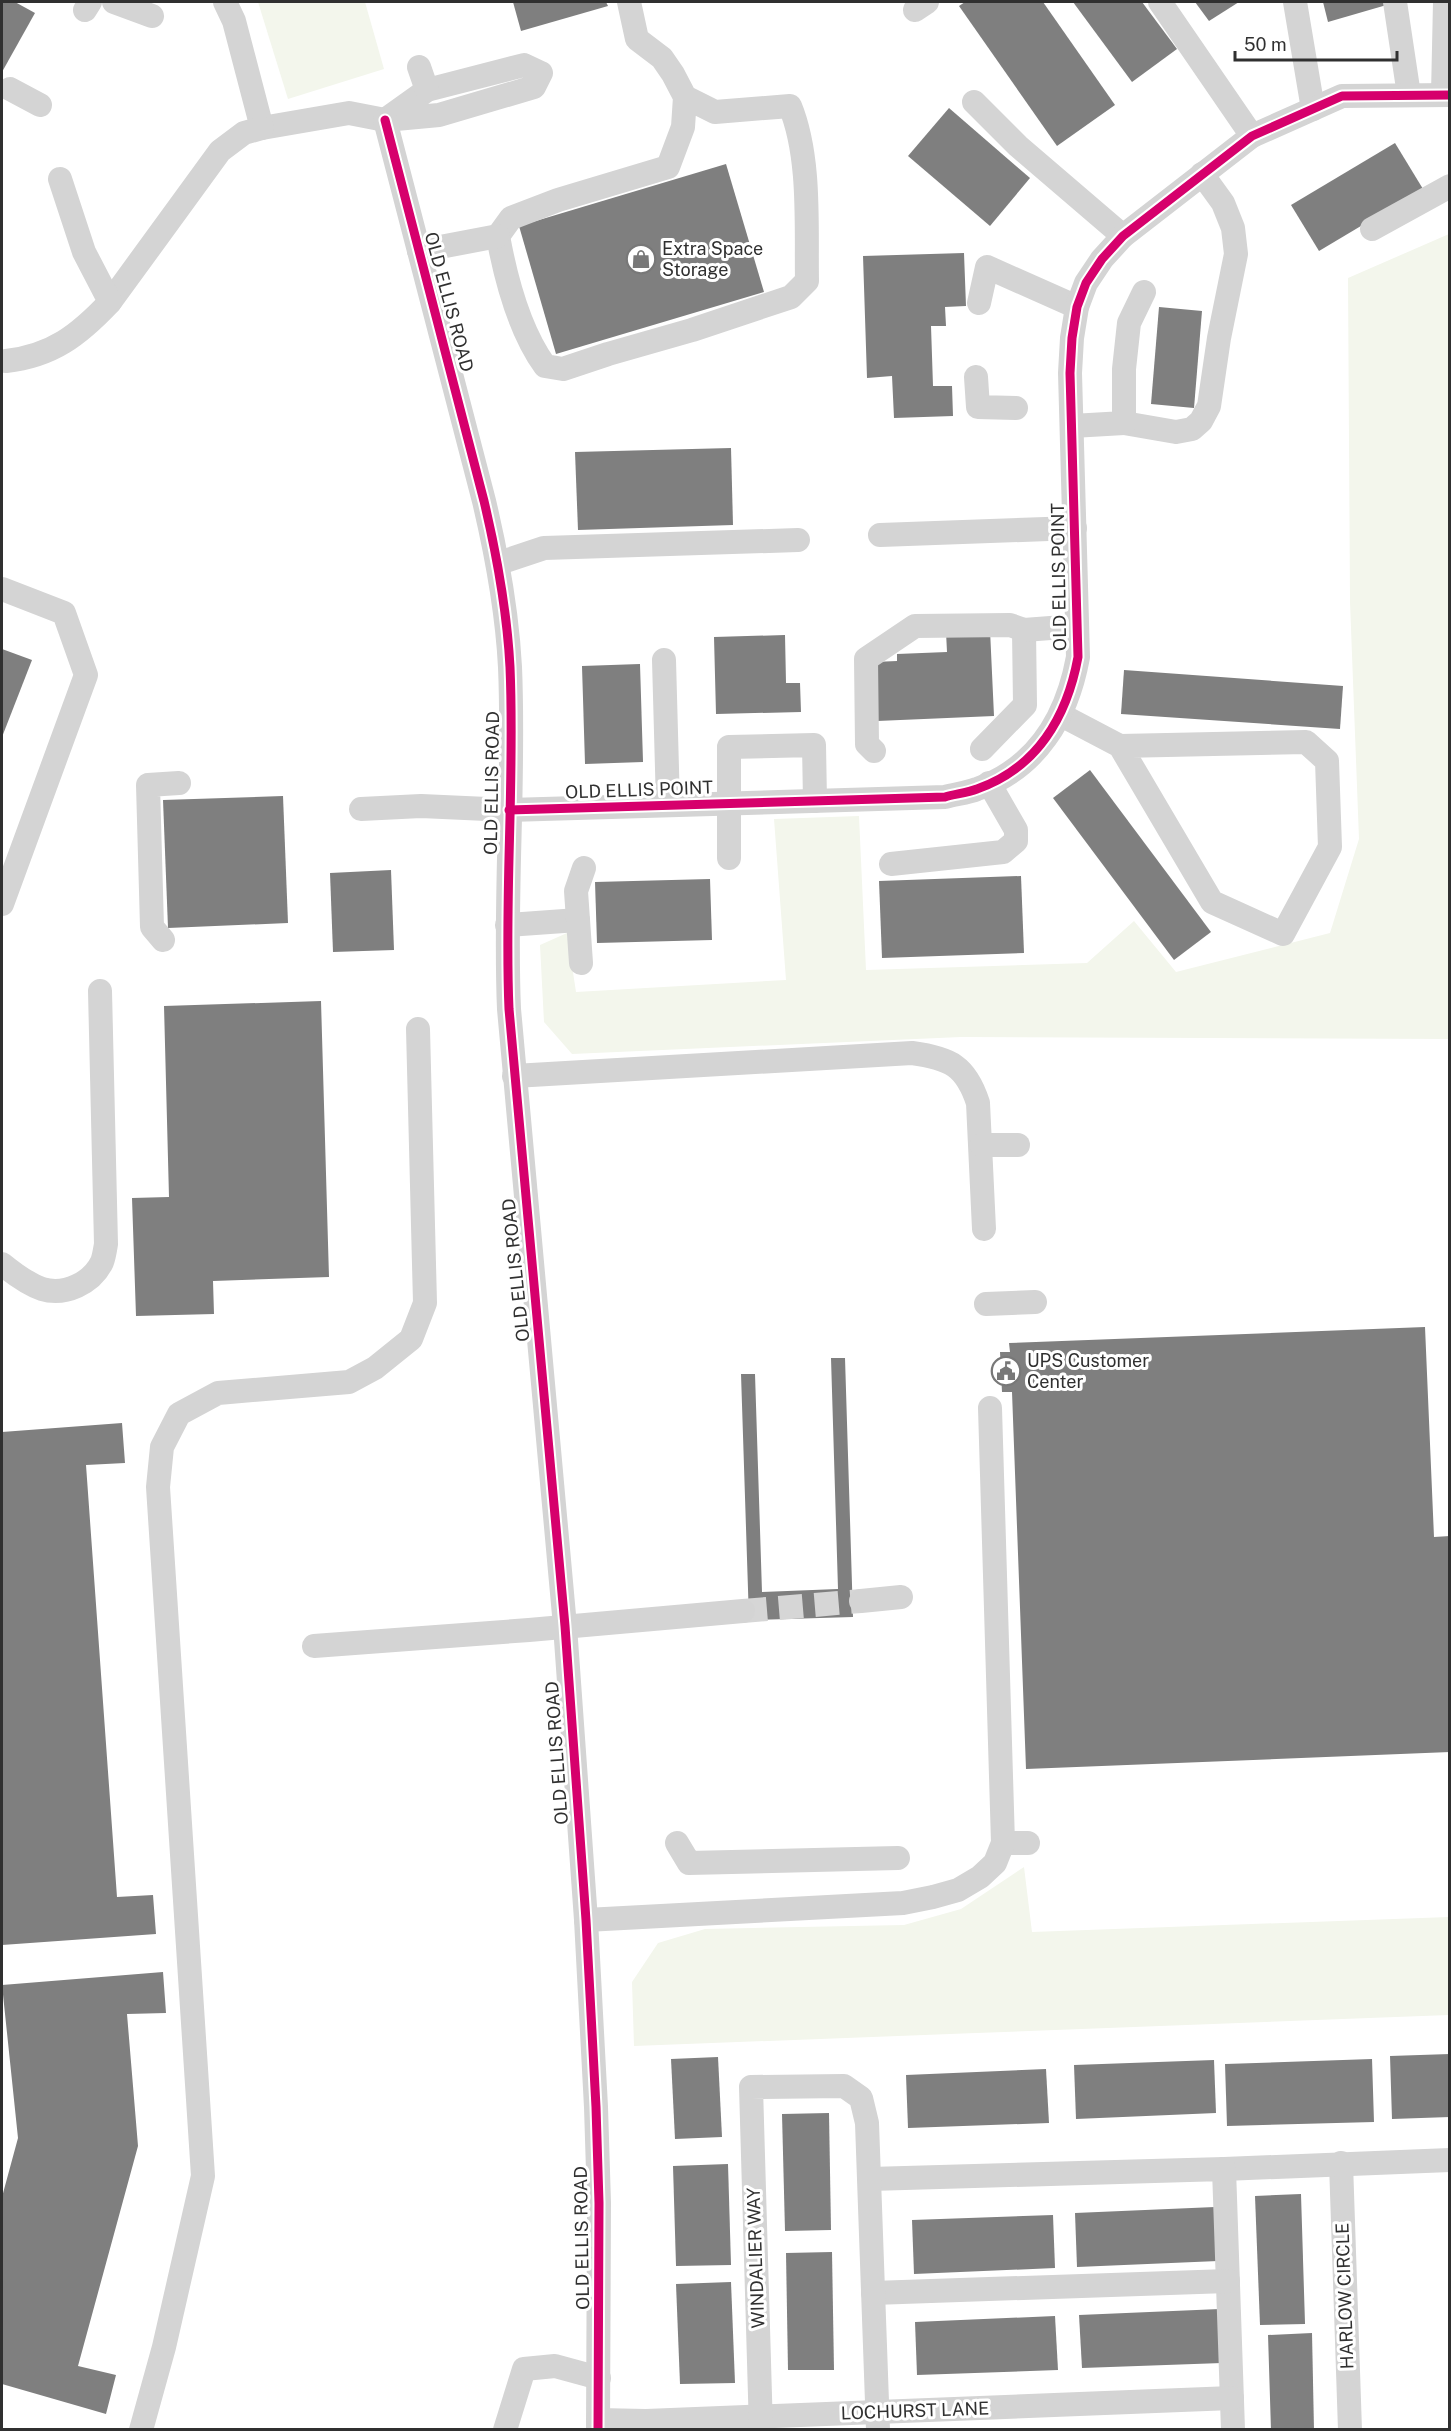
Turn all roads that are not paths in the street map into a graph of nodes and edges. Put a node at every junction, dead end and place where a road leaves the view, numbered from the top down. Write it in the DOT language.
graph roads {
  1 [pos="114,2"];
  2 [pos="225,2"];
  3 [pos="629,2"];
  4 [pos="1160,2"];
  5 [pos="1295,2"];
  6 [pos="1395,2"];
  7 [pos="1445,2"];
  8 [pos="152,16"];
  9 [pos="419,67"];
  10 [pos="493,74"];
  11 [pos="10,89"];
  12 [pos="427,90"];
  13 [pos="1409,95"];
  14 [pos="1446,95"];
  15 [pos="685,97"];
  16 [pos="501,99"];
  17 [pos="974,102"];
  18 [pos="40,105"];
  19 [pos="1313,109"];
  20 [pos="385,120"];
  21 [pos="262,128"];
  22 [pos="1252,136"];
  23 [pos="1202,174"];
  24 [pos="60,179"];
  25 [pos="1449,186"];
  26 [pos="1372,229"];
  27 [pos="498,236"];
  28 [pos="1123,236"];
  29 [pos="419,251"];
  30 [pos="1144,292"];
  31 [pos="110,302"];
  32 [pos="979,303"];
  33 [pos="1077,307"];
  34 [pos="6,361"];
  35 [pos="976,377"];
  36 [pos="1016,408"];
  37 [pos="1124,423"];
  38 [pos="1072,426"];
  39 [pos="1075,528"];
  40 [pos="880,534"];
  41 [pos="798,540"];
  42 [pos="499,563"];
  43 [pos="2,589"];
  44 [pos="1077,626"];
  45 [pos="1024,630"];
  46 [pos="664,660"];
  47 [pos="1061,716"];
  48 [pos="1120,746"];
  49 [pos="982,749"];
  50 [pos="874,751"];
  51 [pos="179,783"];
  52 [pos="989,783"];
  53 [pos="815,801"];
  54 [pos="731,803"];
  55 [pos="668,805"];
  56 [pos="361,809"];
  57 [pos="508,810"];
  58 [pos="729,858"];
  59 [pos="891,864"];
  60 [pos="584,868"];
  61 [pos="2,904"];
  62 [pos="578,920"];
  63 [pos="507,925"];
  64 [pos="163,940"];
  65 [pos="581,963"];
  66 [pos="99,991"];
  67 [pos="418,1029"];
  68 [pos="513,1076"];
  69 [pos="1018,1145"];
  70 [pos="982,1146"];
  71 [pos="984,1229"];
  72 [pos="2,1264"];
  73 [pos="1035,1302"];
  74 [pos="986,1304"];
  75 [pos="990,1408"];
  76 [pos="901,1598"];
  77 [pos="861,1601"];
  78 [pos="743,1611"];
  79 [pos="565,1626"];
  80 [pos="314,1646"];
  81 [pos="677,1843"];
  82 [pos="1003,1843"];
  83 [pos="1028,1843"];
  84 [pos="898,1858"];
  85 [pos="586,1920"];
  86 [pos="1449,2160"];
  87 [pos="1341,2163"];
  88 [pos="1224,2169"];
  89 [pos="870,2179"];
  90 [pos="1228,2281"];
  91 [pos="873,2293"];
  92 [pos="599,2378"];
  93 [pos="1232,2398"];
  94 [pos="878,2421"];
  95 [pos="761,2423"];
  96 [pos="598,2425"];
  97 [pos="141,2430"];
  98 [pos="506,2430"];
  99 [pos="1233,2430"];
  100 [pos="1350,2430"];
  1 -- 8 [label="street"];
  2 -- 21 [label="street"];
  3 -- 15 [label="street"];
  4 -- 22 [label="street"];
  5 -- 19 [label="street"];
  6 -- 13 [label="street"];
  7 -- 14 [label="street"];
  9 -- 12 [label="street"];
  10 -- 12 [label="street"];
  10 -- 16 [label="street"];
  10 -- 16 [label="street"];
  11 -- 18 [label="street"];
  12 -- 20 [label="street"];
  13 -- 14 [label="street, OLD ELLIS POINT"];
  13 -- 19 [label="street, OLD ELLIS POINT"];
  15 -- 27 [label="street"];
  15 -- 27 [label="street"];
  16 -- 20 [label="street"];
  17 -- 28 [label="street"];
  19 -- 22 [label="street, OLD ELLIS POINT"];
  20 -- 21 [label="street"];
  20 -- 29 [label="street, OLD ELLIS ROAD"];
  21 -- 31 [label="street"];
  22 -- 23 [label="street, OLD ELLIS POINT"];
  23 -- 28 [label="street, OLD ELLIS POINT"];
  23 -- 37 [label="street"];
  24 -- 31 [label="street"];
  25 -- 26 [label="street"];
  27 -- 29 [label="street"];
  28 -- 33 [label="street, OLD ELLIS POINT"];
  29 -- 42 [label="street, OLD ELLIS ROAD"];
  30 -- 37 [label="street"];
  31 -- 34 [label="street"];
  32 -- 33 [label="street"];
  33 -- 38 [label="street, OLD ELLIS POINT"];
  35 -- 36 [label="street"];
  37 -- 38 [label="street"];
  38 -- 39 [label="street, OLD ELLIS POINT"];
  39 -- 40 [label="street"];
  39 -- 44 [label="street, OLD ELLIS POINT"];
  41 -- 42 [label="street"];
  42 -- 57 [label="street, OLD ELLIS ROAD"];
  43 -- 61 [label="street"];
  44 -- 45 [label="street"];
  44 -- 47 [label="street, OLD ELLIS POINT"];
  45 -- 49 [label="street"];
  45 -- 50 [label="street"];
  46 -- 55 [label="street"];
  47 -- 48 [label="street"];
  47 -- 52 [label="street, OLD ELLIS POINT"];
  48 -- 48 [label="street"];
  51 -- 64 [label="street"];
  52 -- 53 [label="street, OLD ELLIS POINT"];
  52 -- 59 [label="street"];
  53 -- 54 [label="street, OLD ELLIS POINT"];
  53 -- 54 [label="street"];
  54 -- 55 [label="street, OLD ELLIS POINT"];
  54 -- 58 [label="street"];
  55 -- 57 [label="street, OLD ELLIS POINT"];
  56 -- 57 [label="street, OLD ELLIS POINT"];
  57 -- 63 [label="street, OLD ELLIS ROAD"];
  60 -- 62 [label="street"];
  62 -- 63 [label="street"];
  62 -- 65 [label="street"];
  63 -- 68 [label="street, OLD ELLIS ROAD"];
  66 -- 72 [label="street"];
  67 -- 97 [label="street"];
  68 -- 70 [label="street"];
  68 -- 79 [label="street, OLD ELLIS ROAD"];
  69 -- 70 [label="street"];
  70 -- 71 [label="street"];
  73 -- 74 [label="street"];
  75 -- 82 [label="street"];
  76 -- 77 [label="street"];
  78 -- 79 [label="street"];
  79 -- 80 [label="street"];
  79 -- 85 [label="street, OLD ELLIS ROAD"];
  81 -- 84 [label="street"];
  82 -- 83 [label="street"];
  82 -- 85 [label="street"];
  85 -- 92 [label="street, OLD ELLIS ROAD"];
  86 -- 87 [label="street"];
  87 -- 88 [label="street"];
  87 -- 100 [label="street, HARLOW CIRCLE"];
  88 -- 89 [label="street"];
  88 -- 90 [label="street"];
  89 -- 91 [label="street"];
  89 -- 95 [label="street, WINDALIER WAY"];
  90 -- 91 [label="street"];
  90 -- 93 [label="street"];
  91 -- 94 [label="street"];
  92 -- 96 [label="street, OLD ELLIS ROAD"];
  92 -- 98 [label="street"];
  93 -- 94 [label="street, LOCHURST LANE"];
  93 -- 99 [label="street"];
  94 -- 95 [label="street, LOCHURST LANE"];
  95 -- 96 [label="street, LOCHURST LANE"];
}
